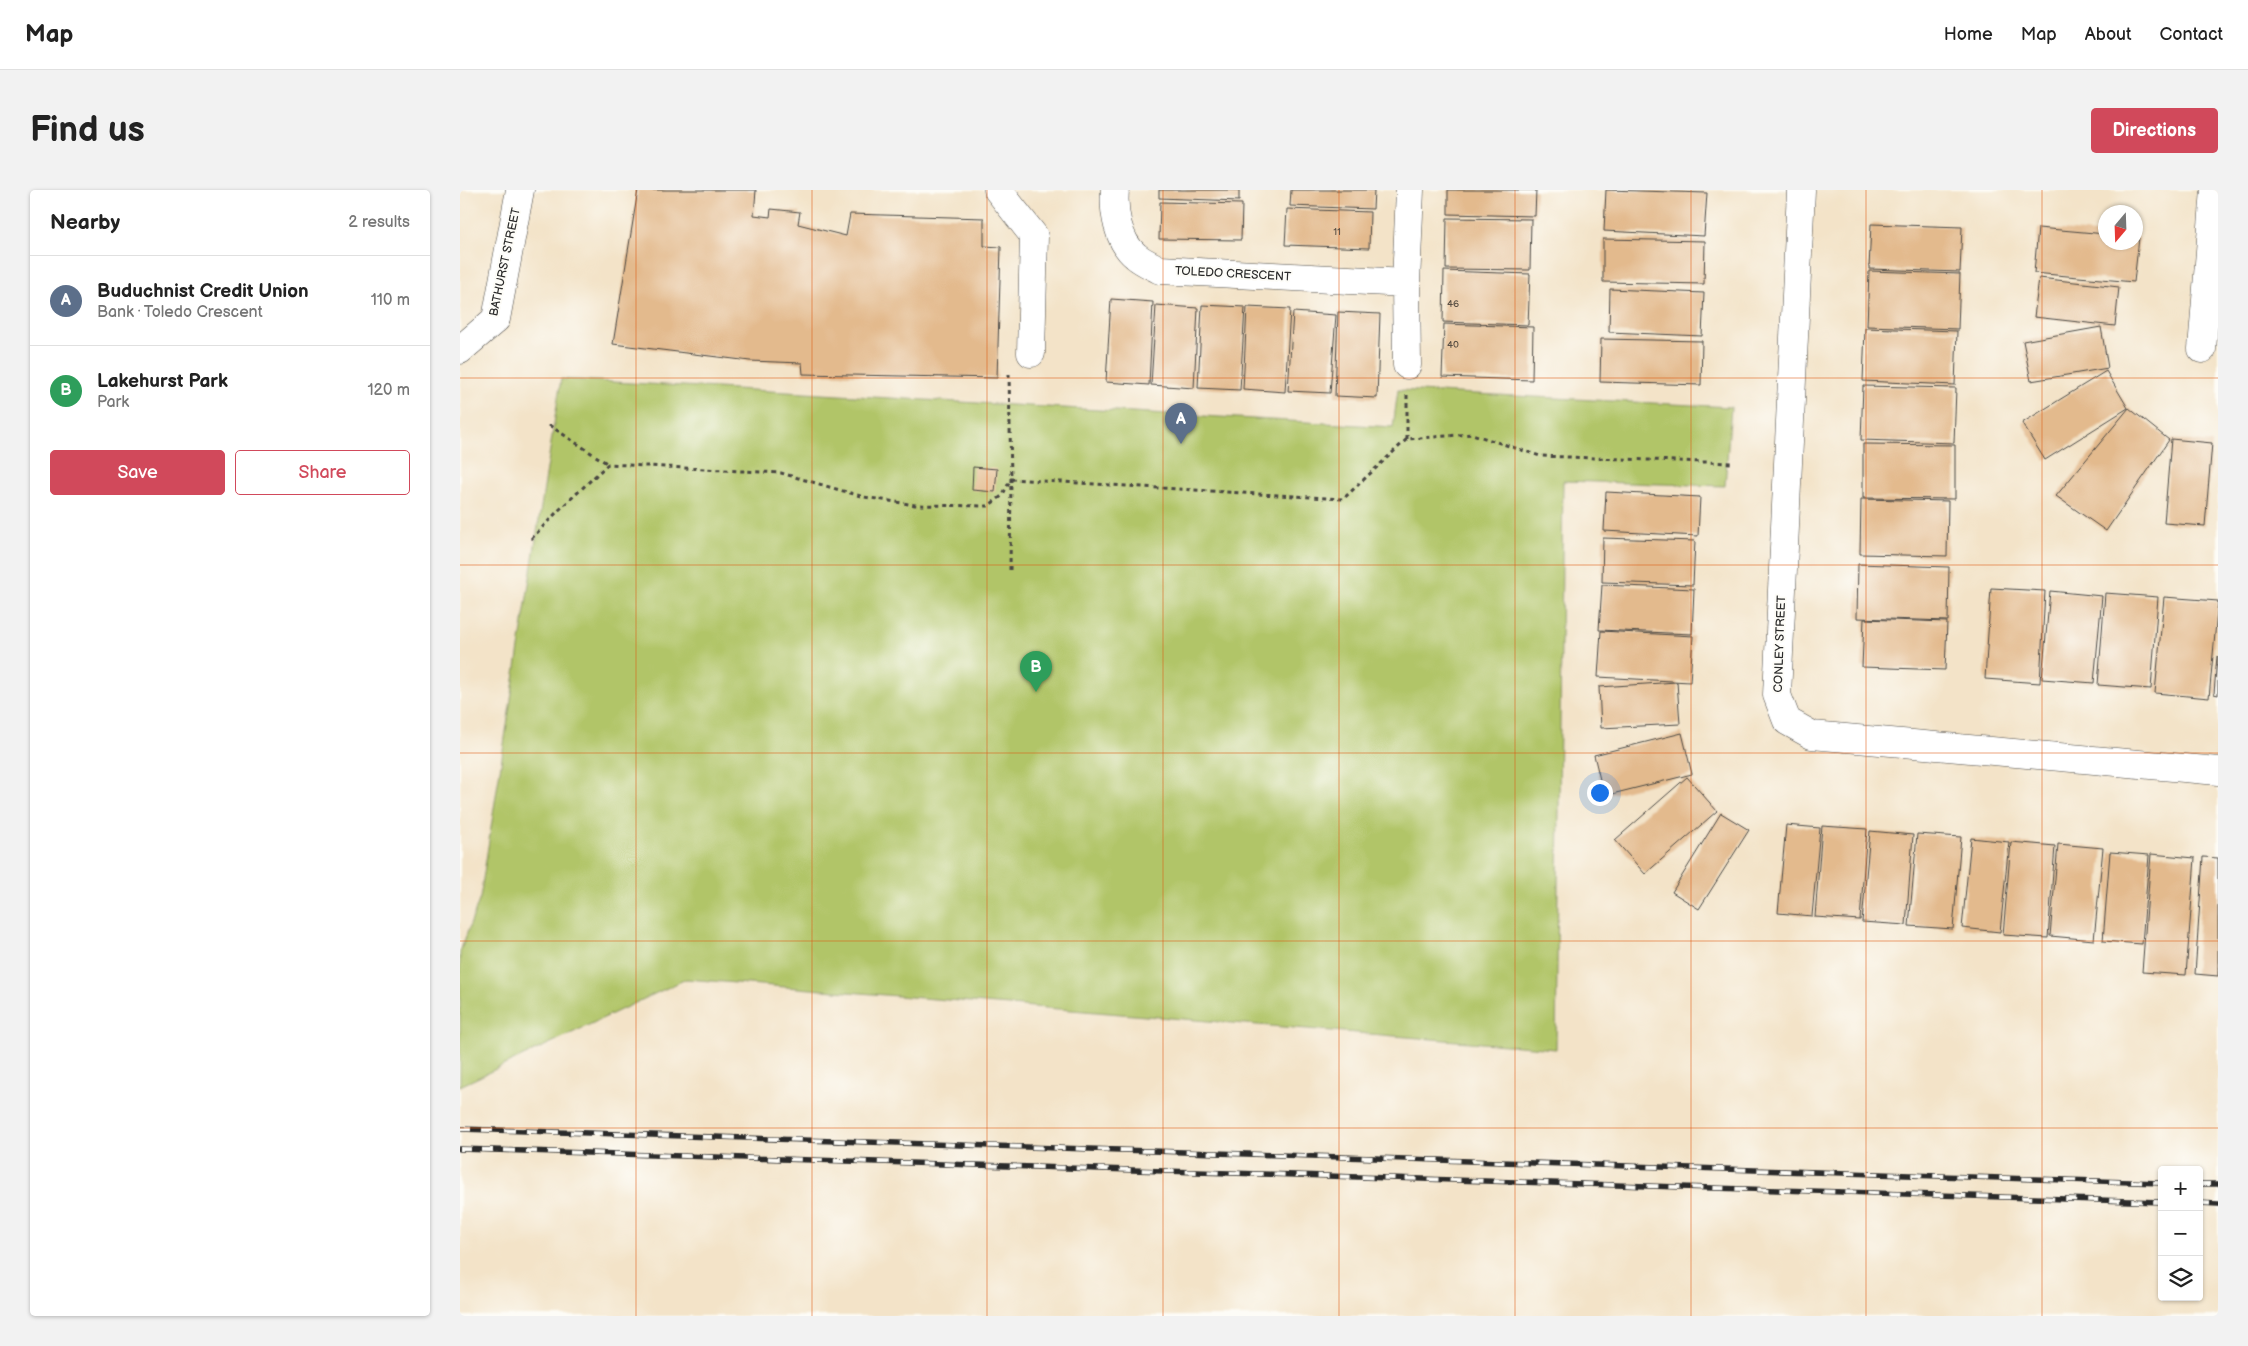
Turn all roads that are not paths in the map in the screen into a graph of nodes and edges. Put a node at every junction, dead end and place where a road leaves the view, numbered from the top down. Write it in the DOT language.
graph roads {
  1 [pos="520,190"];
  2 [pos="998,190"];
  3 [pos="1115,190"];
  4 [pos="1410,190"];
  5 [pos="1801,190"];
  6 [pos="2215,190"];
  7 [pos="1406,283"];
  8 [pos="2202,349"];
  9 [pos="460,350"];
  10 [pos="1030,353"];
  11 [pos="1407,365"];
  12 [pos="2218,771"];
  1 -- 9 [label="street, BATHURST STREET"];
  2 -- 10 [label="street"];
  3 -- 7 [label="street, TOLEDO CRESCENT"];
  4 -- 7 [label="street"];
  5 -- 12 [label="street, CONLEY STREET"];
  6 -- 8 [label="street"];
  7 -- 11 [label="street"];
}
